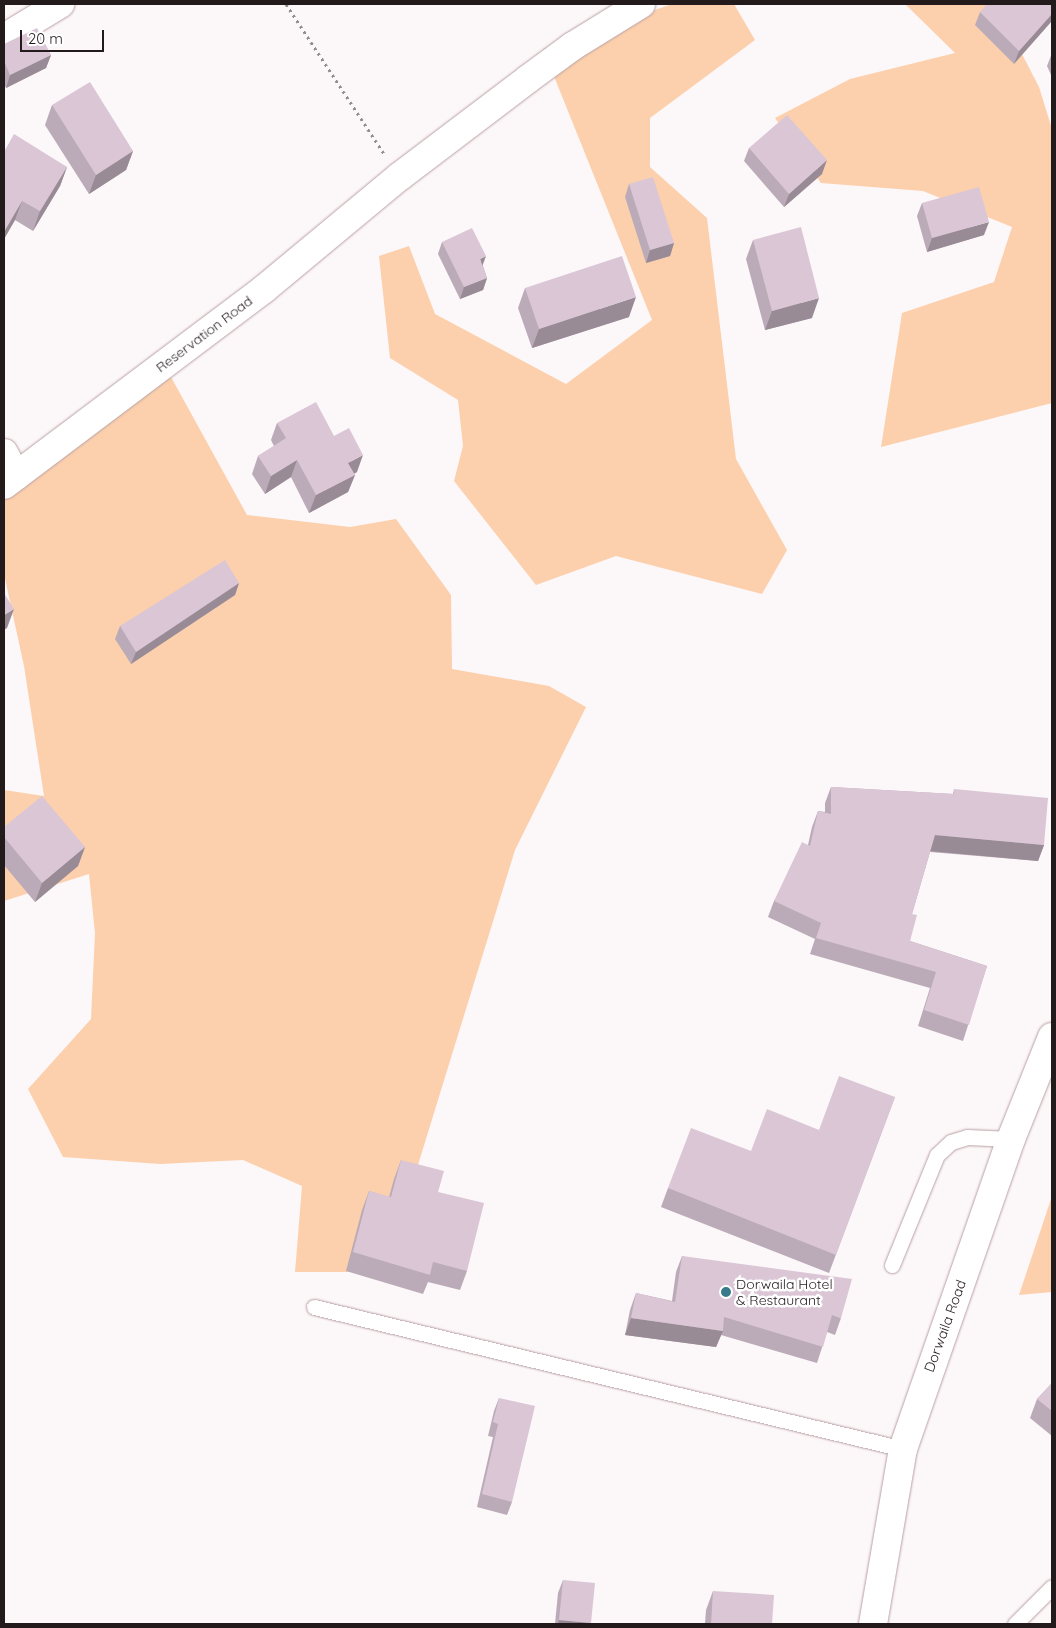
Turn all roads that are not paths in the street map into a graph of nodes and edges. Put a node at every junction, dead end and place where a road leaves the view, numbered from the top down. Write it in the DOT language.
graph roads {
  1 [pos="60,4"];
  2 [pos="641,4"];
  3 [pos="4,38"];
  4 [pos="8,471"];
  5 [pos="1052,1037"];
  6 [pos="1012,1139"];
  7 [pos="892,1265"];
  8 [pos="314,1307"];
  9 [pos="903,1449"];
  10 [pos="1052,1587"];
  11 [pos="879,1621"];
  12 [pos="1015,1624"];
  1 -- 3 [label="street"];
  2 -- 4 [label="street, Reservation Road"];
  5 -- 6 [label="street, Dorwaila Road"];
  6 -- 7 [label="lane"];
  6 -- 9 [label="street, Dorwaila Road"];
  8 -- 9 [label="lane"];
  9 -- 11 [label="street, Dorwaila Road"];
  10 -- 12 [label="lane"];
}
